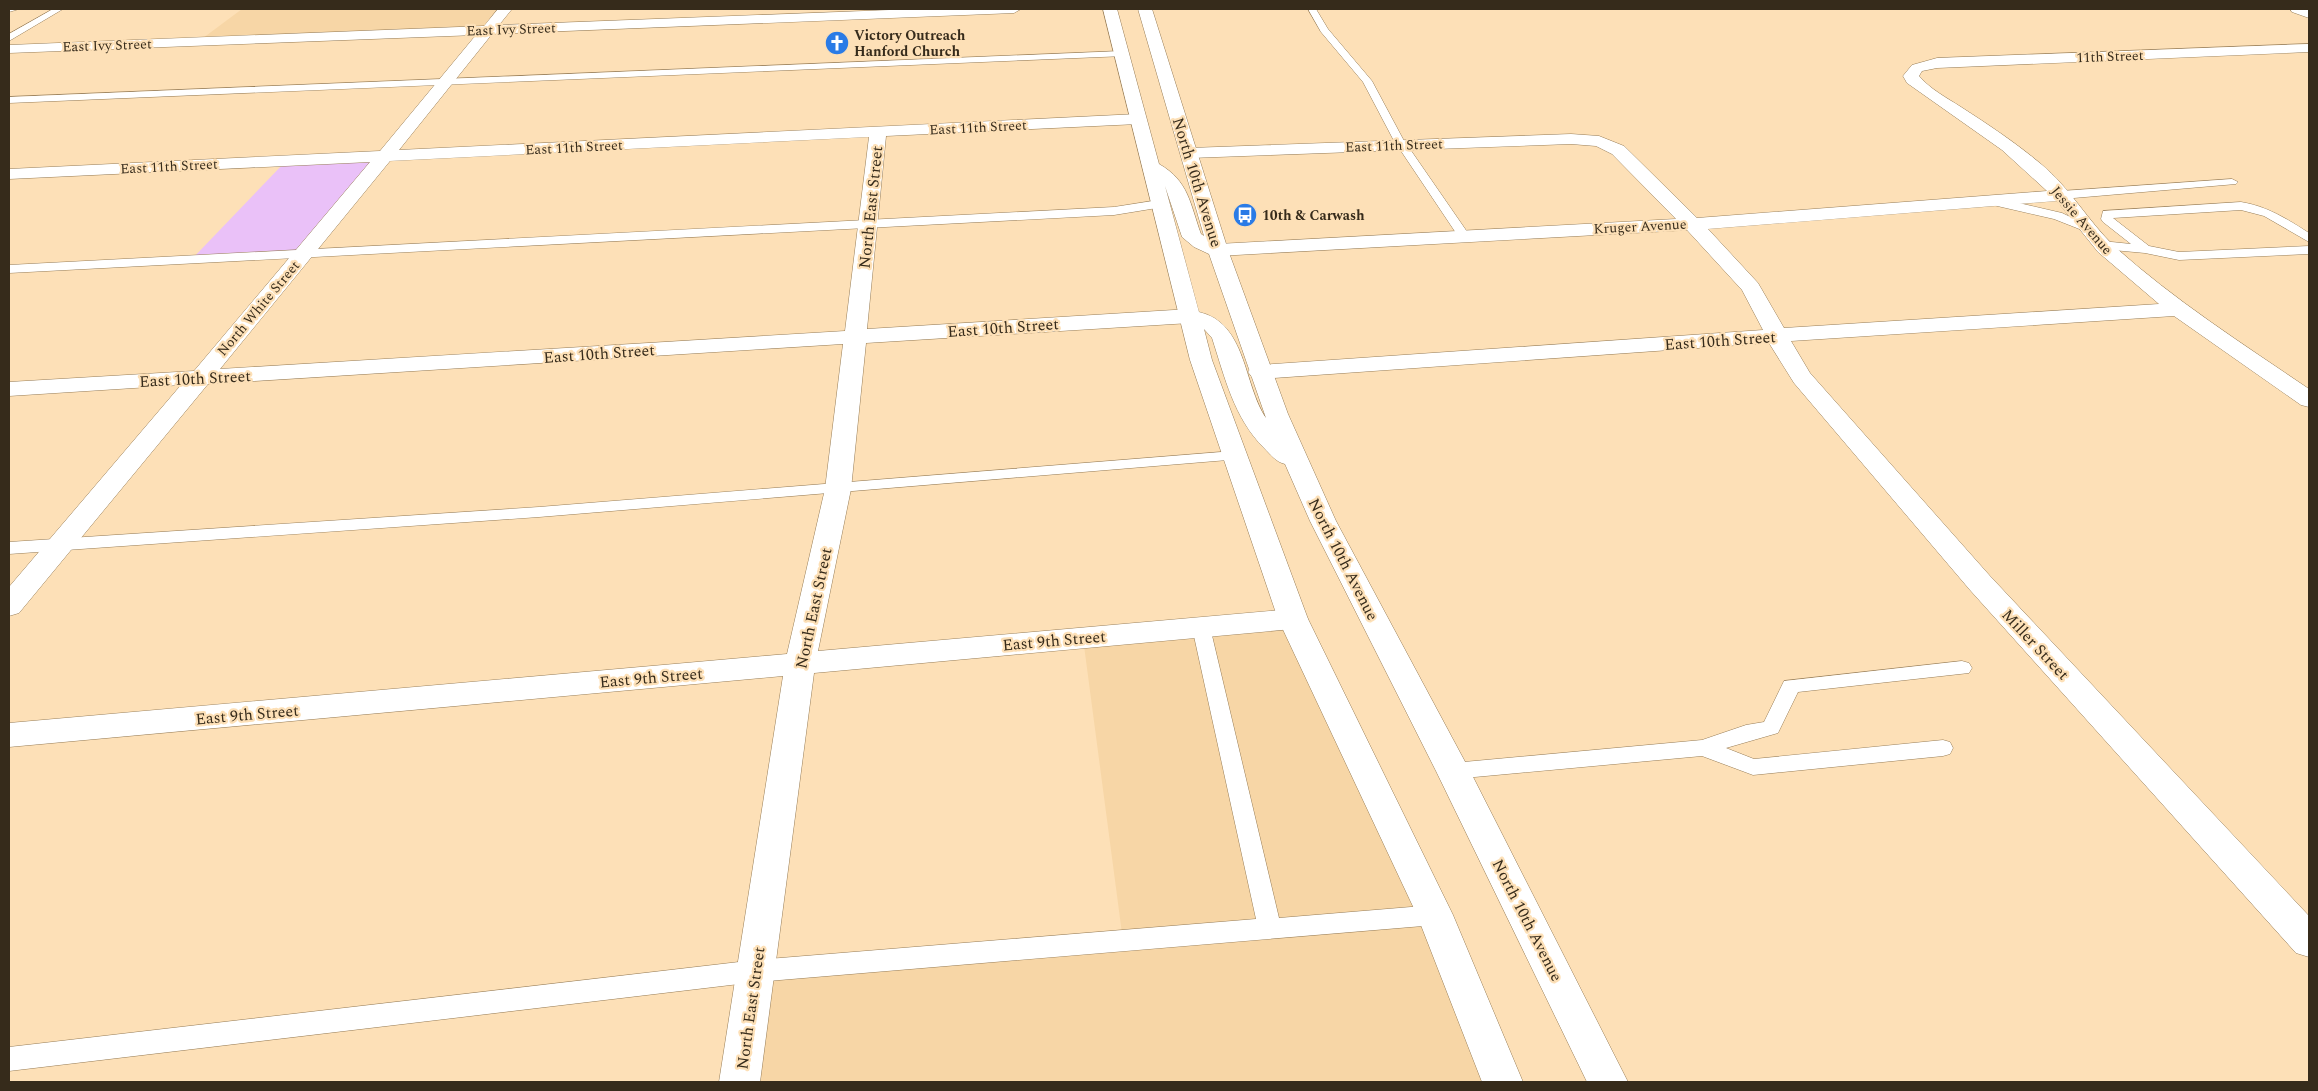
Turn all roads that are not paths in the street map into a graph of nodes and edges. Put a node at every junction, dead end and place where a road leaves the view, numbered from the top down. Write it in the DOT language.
graph roads {
  1 [pos="9,9"];
  2 [pos="15,9"];
  3 [pos="59,9"];
  4 [pos="505,9"];
  5 [pos="1014,9"];
  6 [pos="1110,9"];
  7 [pos="1145,9"];
  8 [pos="1312,9"];
  9 [pos="2297,9"];
  10 [pos="2309,14"];
  11 [pos="488,30"];
  12 [pos="9,38"];
  13 [pos="9,48"];
  14 [pos="2309,48"];
  15 [pos="1122,54"];
  16 [pos="1913,71"];
  17 [pos="446,82"];
  18 [pos="9,100"];
  19 [pos="1138,119"];
  20 [pos="878,133"];
  21 [pos="1599,142"];
  22 [pos="1403,145"];
  23 [pos="1190,153"];
  24 [pos="385,156"];
  25 [pos="1150,166"];
  26 [pos="9,174"];
  27 [pos="2232,182"];
  28 [pos="2062,195"];
  29 [pos="1996,202"];
  30 [pos="1159,204"];
  31 [pos="868,222"];
  32 [pos="1690,223"];
  33 [pos="2087,228"];
  34 [pos="1464,236"];
  35 [pos="2309,238"];
  36 [pos="2102,245"];
  37 [pos="2145,248"];
  38 [pos="1218,250"];
  39 [pos="2309,250"];
  40 [pos="304,254"];
  41 [pos="9,269"];
  42 [pos="2179,309"];
  43 [pos="1190,316"];
  44 [pos="856,336"];
  45 [pos="1776,336"];
  46 [pos="1260,372"];
  47 [pos="200,378"];
  48 [pos="9,388"];
  49 [pos="2309,400"];
  50 [pos="1234,456"];
  51 [pos="1300,471"];
  52 [pos="838,489"];
  53 [pos="60,544"];
  54 [pos="9,548"];
  55 [pos="9,606"];
  56 [pos="1292,619"];
  57 [pos="1201,627"];
  58 [pos="800,664"];
  59 [pos="1962,668"];
  60 [pos="9,735"];
  61 [pos="1703,748"];
  62 [pos="1943,748"];
  63 [pos="1454,771"];
  64 [pos="1435,915"];
  65 [pos="1270,929"];
  66 [pos="2309,940"];
  67 [pos="756,972"];
  68 [pos="9,1059"];
  69 [pos="740,1082"];
  70 [pos="1502,1082"];
  71 [pos="1608,1082"];
  1 -- 2 [label="lane"];
  3 -- 12 [label="lane"];
  4 -- 11 [label="street, North White Street"];
  5 -- 11 [label="street, East Ivy Street"];
  6 -- 15 [label="street"];
  7 -- 23 [label="street, North 10th Avenue"];
  8 -- 22 [label="lane"];
  9 -- 10 [label="street"];
  11 -- 13 [label="street, East Ivy Street"];
  11 -- 17 [label="street, North White Street"];
  14 -- 16 [label="street, 11th Street"];
  15 -- 17 [label="lane"];
  15 -- 19 [label="street"];
  16 -- 28 [label="street, Jessie Avenue"];
  17 -- 18 [label="lane"];
  17 -- 24 [label="street, North White Street"];
  19 -- 20 [label="street, East 11th Street"];
  19 -- 25 [label="street"];
  20 -- 24 [label="street, East 11th Street"];
  20 -- 31 [label="street, North East Street"];
  21 -- 22 [label="street, East 11th Street"];
  21 -- 32 [label="street, Miller Street"];
  22 -- 23 [label="street, East 11th Street"];
  22 -- 34 [label="lane"];
  23 -- 38 [label="street, North 10th Avenue"];
  24 -- 26 [label="street, East 11th Street"];
  24 -- 40 [label="street, North White Street"];
  25 -- 30 [label="street"];
  25 -- 38 [label="street"];
  27 -- 28 [label="lane"];
  28 -- 29 [label="street, Kruger Avenue"];
  28 -- 33 [label="street, Jessie Avenue"];
  29 -- 32 [label="street, Kruger Avenue"];
  29 -- 33 [label="lane"];
  30 -- 31 [label="lane"];
  30 -- 43 [label="street"];
  31 -- 40 [label="lane"];
  31 -- 44 [label="street, North East Street"];
  32 -- 34 [label="street, Kruger Avenue"];
  32 -- 45 [label="street, Miller Street"];
  33 -- 36 [label="street, Jessie Avenue"];
  34 -- 38 [label="street, Kruger Avenue"];
  35 -- 37 [label="lane"];
  36 -- 37 [label="lane"];
  36 -- 42 [label="street, Jessie Avenue"];
  37 -- 39 [label="lane"];
  38 -- 46 [label="street, North 10th Avenue"];
  40 -- 41 [label="lane"];
  40 -- 47 [label="street, North White Street"];
  42 -- 45 [label="street, East 10th Street"];
  42 -- 49 [label="street, Jessie Avenue"];
  43 -- 44 [label="street, East 10th Street"];
  43 -- 50 [label="street"];
  43 -- 51 [label="street"];
  44 -- 47 [label="street, East 10th Street"];
  44 -- 52 [label="street, North East Street"];
  45 -- 46 [label="street, East 10th Street"];
  45 -- 66 [label="street, Miller Street"];
  46 -- 51 [label="street, North 10th Avenue"];
  47 -- 48 [label="street, East 10th Street"];
  47 -- 53 [label="street, North White Street"];
  50 -- 52 [label="lane"];
  50 -- 56 [label="street"];
  51 -- 63 [label="street, North 10th Avenue"];
  52 -- 53 [label="lane"];
  52 -- 58 [label="street, North East Street"];
  53 -- 54 [label="lane"];
  53 -- 55 [label="street, North White Street"];
  56 -- 57 [label="street, East 9th Street"];
  56 -- 64 [label="street"];
  57 -- 58 [label="street, East 9th Street"];
  57 -- 65 [label="lane"];
  58 -- 60 [label="street, East 9th Street"];
  58 -- 67 [label="street, North East Street"];
  59 -- 61 [label="lane"];
  61 -- 62 [label="lane"];
  61 -- 63 [label="lane"];
  63 -- 71 [label="street, North 10th Avenue"];
  64 -- 65 [label="lane"];
  64 -- 70 [label="street"];
  65 -- 67 [label="lane"];
  67 -- 68 [label="lane"];
  67 -- 69 [label="street, North East Street"];
}
